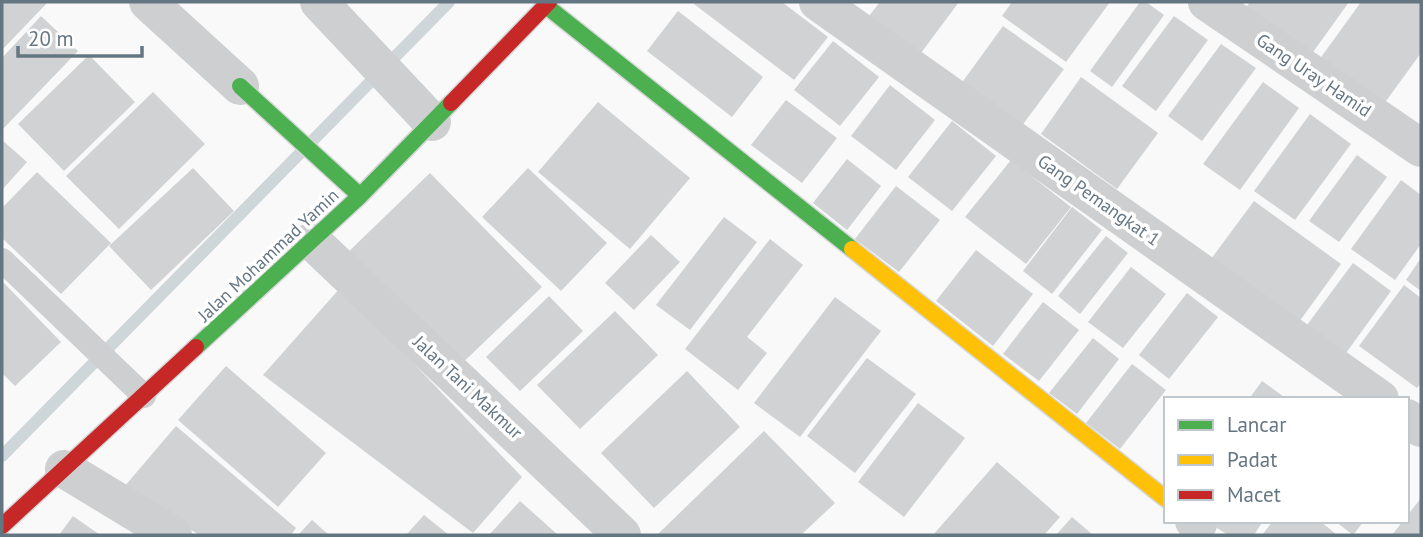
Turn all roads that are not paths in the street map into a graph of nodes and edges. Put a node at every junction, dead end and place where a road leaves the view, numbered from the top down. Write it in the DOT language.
graph roads {
  1 [pos="148,2"];
  2 [pos="818,2"];
  3 [pos="1207,2"];
  4 [pos="320,3"];
  5 [pos="547,4"];
  6 [pos="240,86"];
  7 [pos="430,120"];
  8 [pos="1421,148"];
  9 [pos="359,195"];
  10 [pos="312,241"];
  11 [pos="2,260"];
  12 [pos="144,396"];
  13 [pos="1377,397"];
  14 [pos="64,469"];
  15 [pos="1164,497"];
  16 [pos="2,526"];
  17 [pos="173,535"];
  18 [pos="622,535"];
  1 -- 6 [label="street"];
  2 -- 13 [label="street, Gang Pemangkat 1"];
  3 -- 8 [label="street, Gang Uray Hamid"];
  4 -- 7 [label="street"];
  5 -- 7 [label="street, Jalan Mohammad Yamin"];
  5 -- 15 [label="street"];
  6 -- 9 [label="street"];
  7 -- 9 [label="street, Jalan Mohammad Yamin"];
  9 -- 10 [label="street, Jalan Mohammad Yamin"];
  10 -- 12 [label="street, Jalan Mohammad Yamin"];
  10 -- 18 [label="street, Jalan Tani Makmur"];
  11 -- 12 [label="lane"];
  12 -- 14 [label="street, Jalan Mohammad Yamin"];
  14 -- 16 [label="street, Jalan Mohammad Yamin"];
  14 -- 17 [label="street"];
}
